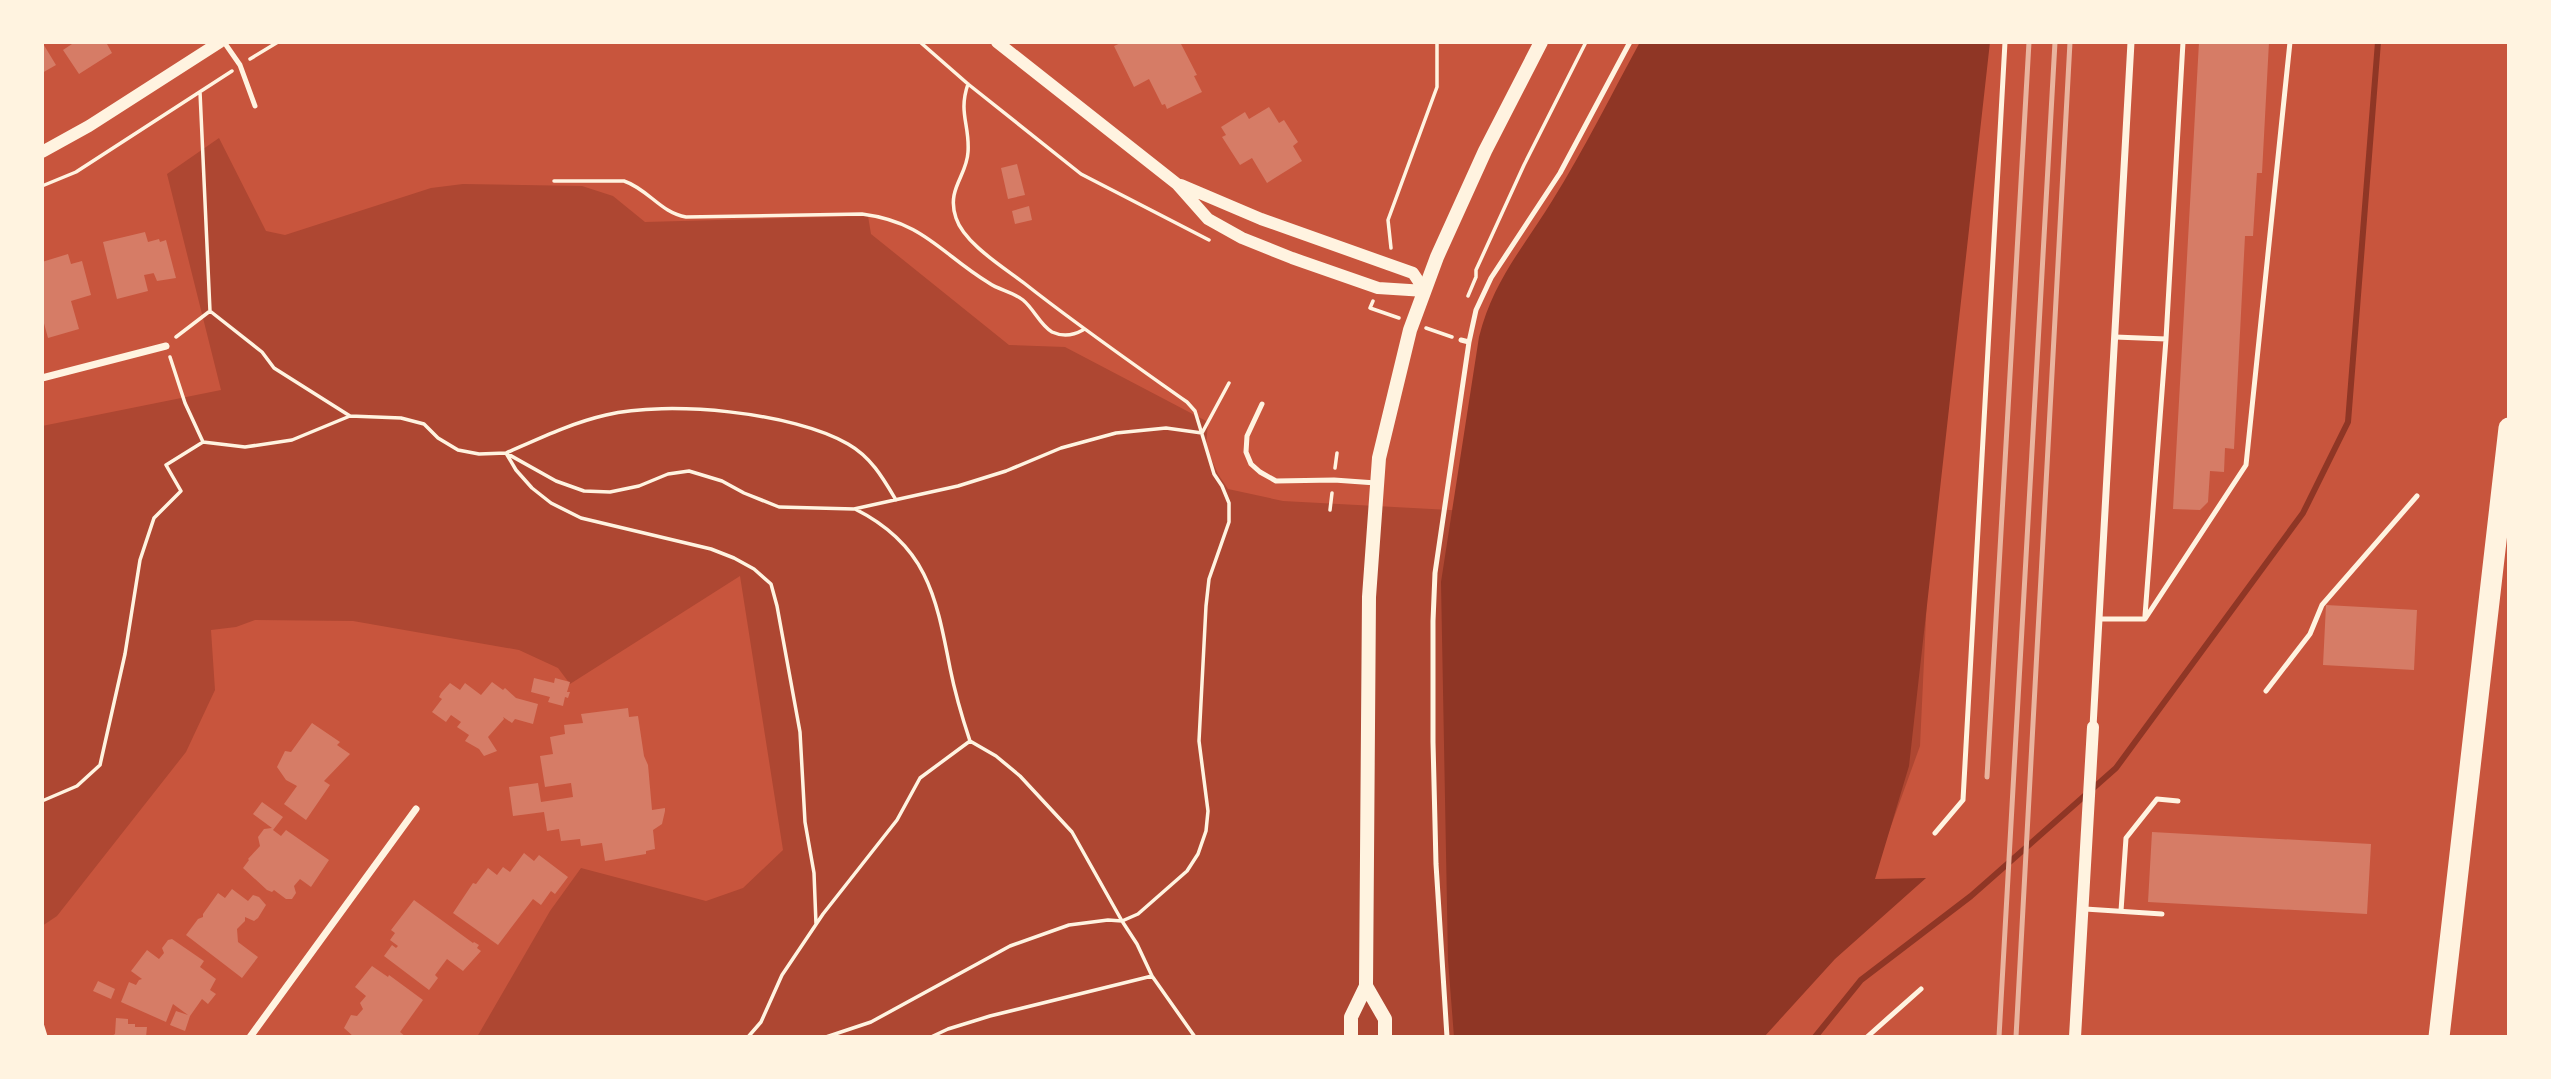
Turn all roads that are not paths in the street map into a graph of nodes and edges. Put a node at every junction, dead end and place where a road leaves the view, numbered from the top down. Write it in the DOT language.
graph roads {
  1 [pos="222,42"];
  2 [pos="997,42"];
  3 [pos="1541,42"];
  4 [pos="1630,42"];
  5 [pos="2005,42"];
  6 [pos="2131,42"];
  7 [pos="2183,42"];
  8 [pos="2290,42"];
  9 [pos="255,106"];
  10 [pos="42,152"];
  11 [pos="1177,184"];
  12 [pos="1425,291"];
  13 [pos="2115,337"];
  14 [pos="1461,340"];
  15 [pos="2166,340"];
  16 [pos="1469,342"];
  17 [pos="166,346"];
  18 [pos="42,379"];
  19 [pos="1262,404"];
  20 [pos="2509,428"];
  21 [pos="1376,483"];
  22 [pos="2417,496"];
  23 [pos="2099,619"];
  24 [pos="2145,619"];
  25 [pos="2266,691"];
  26 [pos="2093,727"];
  27 [pos="2178,801"];
  28 [pos="416,809"];
  29 [pos="1935,833"];
  30 [pos="2082,909"];
  31 [pos="2121,911"];
  32 [pos="2162,914"];
  33 [pos="1366,986"];
  34 [pos="1920,989"];
  35 [pos="250,1037"];
  36 [pos="1351,1037"];
  37 [pos="1385,1037"];
  38 [pos="1447,1037"];
  39 [pos="1867,1037"];
  40 [pos="2075,1037"];
  41 [pos="2439,1037"];
  1 -- 9 [label="lane"];
  1 -- 10 [label="street"];
  2 -- 11 [label="street"];
  3 -- 12 [label="main road"];
  4 -- 16 [label="lane"];
  5 -- 29 [label="lane"];
  6 -- 13 [label="street"];
  7 -- 15 [label="lane"];
  8 -- 24 [label="lane"];
  11 -- 12 [label="street"];
  11 -- 12 [label="street"];
  12 -- 21 [label="main road"];
  13 -- 15 [label="lane"];
  13 -- 23 [label="street"];
  14 -- 16 [label="lane"];
  15 -- 24 [label="lane"];
  16 -- 38 [label="lane"];
  17 -- 18 [label="street"];
  19 -- 21 [label="lane"];
  20 -- 41 [label="highway"];
  21 -- 33 [label="main road"];
  22 -- 25 [label="lane"];
  23 -- 24 [label="lane"];
  23 -- 26 [label="street"];
  26 -- 30 [label="street"];
  27 -- 31 [label="lane"];
  28 -- 35 [label="street"];
  30 -- 31 [label="lane"];
  30 -- 40 [label="street"];
  31 -- 32 [label="lane"];
  33 -- 36 [label="main road"];
  33 -- 37 [label="main road"];
  34 -- 39 [label="lane"];
}
